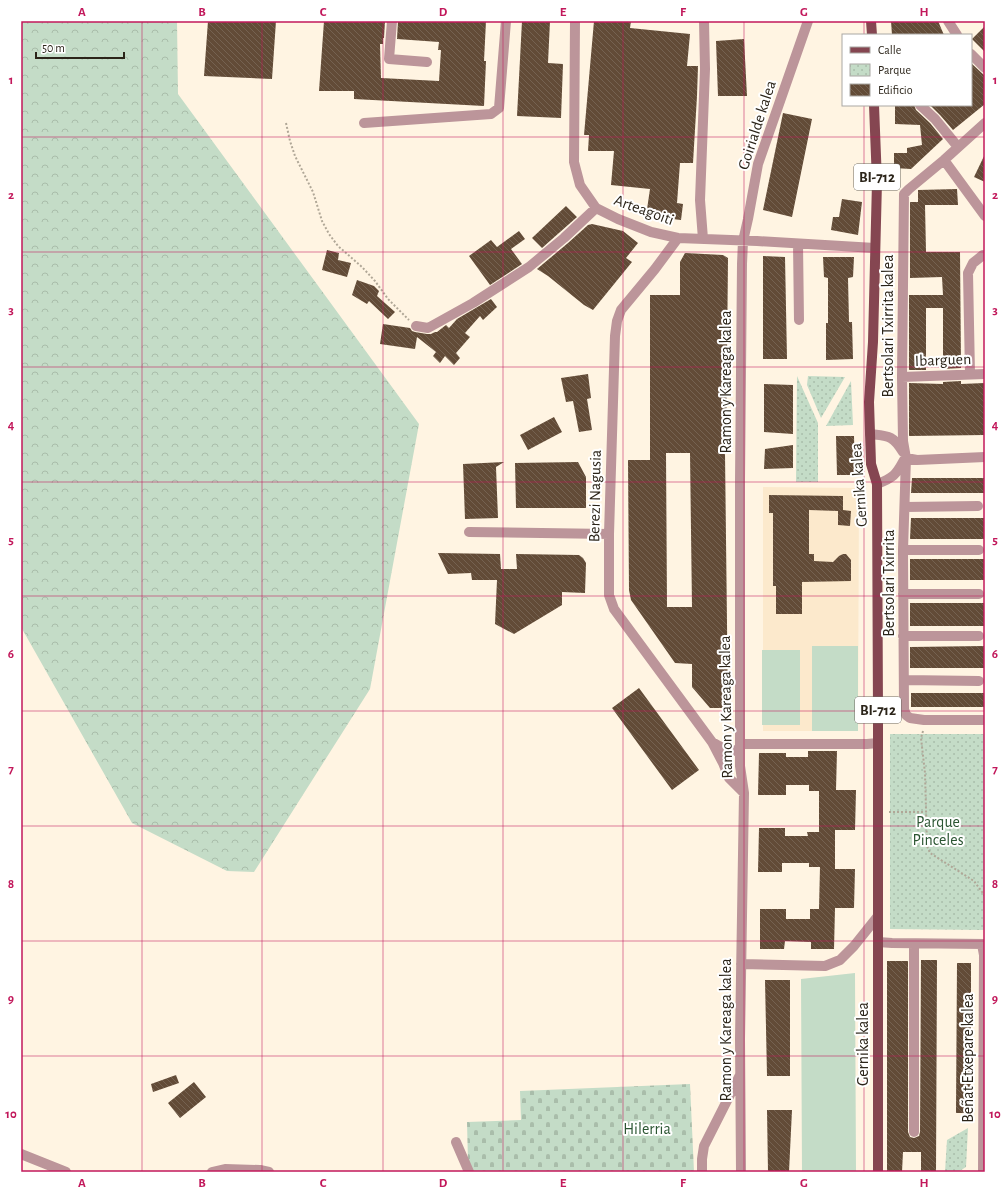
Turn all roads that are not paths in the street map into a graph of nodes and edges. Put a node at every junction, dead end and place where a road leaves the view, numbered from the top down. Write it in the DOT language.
graph roads {
  1 [pos="392,21"];
  2 [pos="506,21"];
  3 [pos="574,21"];
  4 [pos="704,21"];
  5 [pos="808,21"];
  6 [pos="871,21"];
  7 [pos="948,21"];
  8 [pos="872,34"];
  9 [pos="956,34"];
  10 [pos="972,55"];
  11 [pos="427,62"];
  12 [pos="985,68"];
  13 [pos="874,106"];
  14 [pos="921,106"];
  15 [pos="364,123"];
  16 [pos="985,123"];
  17 [pos="958,147"];
  18 [pos="944,160"];
  19 [pos="596,208"];
  20 [pos="984,213"];
  21 [pos="678,238"];
  22 [pos="703,239"];
  23 [pos="743,241"];
  24 [pos="798,244"];
  25 [pos="875,248"];
  26 [pos="984,255"];
  27 [pos="799,320"];
  28 [pos="416,326"];
  29 [pos="970,374"];
  30 [pos="985,374"];
  31 [pos="902,377"];
  32 [pos="870,434"];
  33 [pos="985,457"];
  34 [pos="906,458"];
  35 [pos="877,484"];
  36 [pos="978,506"];
  37 [pos="904,507"];
  38 [pos="469,532"];
  39 [pos="609,534"];
  40 [pos="904,550"];
  41 [pos="979,550"];
  42 [pos="903,594"];
  43 [pos="979,594"];
  44 [pos="903,636"];
  45 [pos="979,636"];
  46 [pos="904,680"];
  47 [pos="979,681"];
  48 [pos="985,720"];
  49 [pos="712,742"];
  50 [pos="878,743"];
  51 [pos="740,744"];
  52 [pos="723,763"];
  53 [pos="740,766"];
  54 [pos="744,793"];
  55 [pos="878,916"];
  56 [pos="878,942"];
  57 [pos="914,944"];
  58 [pos="984,944"];
  59 [pos="741,964"];
  60 [pos="740,1073"];
  61 [pos="914,1132"];
  62 [pos="456,1142"];
  63 [pos="21,1154"];
  64 [pos="66,1172"];
  65 [pos="212,1172"];
  66 [pos="269,1172"];
  67 [pos="469,1172"];
  68 [pos="702,1172"];
  69 [pos="741,1172"];
  70 [pos="878,1172"];
  71 [pos="983,1172"];
  1 -- 11 [label="street"];
  2 -- 15 [label="street"];
  3 -- 19 [label="street, Arteagoiti"];
  4 -- 22 [label="street"];
  5 -- 23 [label="street, Goirialde kalea"];
  6 -- 8 [label="main road"];
  7 -- 9 [label="street"];
  10 -- 12 [label="street"];
  13 -- 25 [label="main road, BI-712"];
  14 -- 17 [label="street"];
  16 -- 17 [label="street"];
  17 -- 18 [label="street"];
  18 -- 20 [label="street"];
  18 -- 31 [label="street, Bertsolari Txirrita kalea"];
  19 -- 21 [label="street, Arteagoiti"];
  19 -- 28 [label="street"];
  21 -- 22 [label="street, Arteagoiti"];
  21 -- 39 [label="street, Berezi Nagusia"];
  22 -- 23 [label="street, Arteagoiti"];
  23 -- 24 [label="street, Arteagoiti"];
  23 -- 51 [label="street, Ramon y Kareaga kalea"];
  24 -- 25 [label="street, Arteagoiti"];
  24 -- 27 [label="street"];
  25 -- 32 [label="main road, Gernika kalea / BI-712"];
  26 -- 29 [label="street"];
  29 -- 30 [label="street, Ibarguen"];
  29 -- 31 [label="street, Ibarguen"];
  31 -- 34 [label="street, Bertsolari Txirrita kalea"];
  32 -- 34 [label="street"];
  32 -- 35 [label="main road, Gernika kalea / BI-712"];
  33 -- 34 [label="street"];
  34 -- 35 [label="street"];
  34 -- 37 [label="street, Bertsolari Txirrita"];
  35 -- 50 [label="main road, Gernika kalea / BI-712"];
  36 -- 37 [label="street"];
  37 -- 40 [label="street, Bertsolari Txirrita"];
  38 -- 39 [label="street"];
  39 -- 49 [label="street, Berezi Nagusia"];
  40 -- 41 [label="street"];
  40 -- 42 [label="street, Bertsolari Txirrita"];
  42 -- 43 [label="street"];
  42 -- 44 [label="street, Bertsolari Txirrita"];
  44 -- 45 [label="street"];
  44 -- 46 [label="street, Bertsolari Txirrita"];
  46 -- 47 [label="street"];
  46 -- 48 [label="street, Bertsolari Txirrita"];
  49 -- 51 [label="street"];
  49 -- 52 [label="street, Berezi Nagusia"];
  50 -- 51 [label="street"];
  50 -- 55 [label="main road, Gernika kalea / BI-712"];
  51 -- 53 [label="street, Ramon y Kareaga kalea"];
  52 -- 53 [label="street"];
  52 -- 54 [label="street, Berezi Nagusia"];
  53 -- 54 [label="street, Ramon y Kareaga kalea"];
  54 -- 59 [label="street, Ramon y Kareaga kalea"];
  55 -- 56 [label="main road, Gernika kalea / BI-712"];
  55 -- 59 [label="street"];
  56 -- 57 [label="street"];
  56 -- 70 [label="main road, Gernika kalea / BI-712"];
  57 -- 58 [label="street"];
  57 -- 61 [label="street"];
  58 -- 71 [label="street, Beñat Etxepare kalea"];
  59 -- 60 [label="street, Ramon y Kareaga kalea"];
  60 -- 68 [label="street"];
  60 -- 69 [label="street, Ramon y Kareaga kalea"];
  62 -- 67 [label="street"];
  63 -- 64 [label="street"];
  65 -- 66 [label="street"];
}
